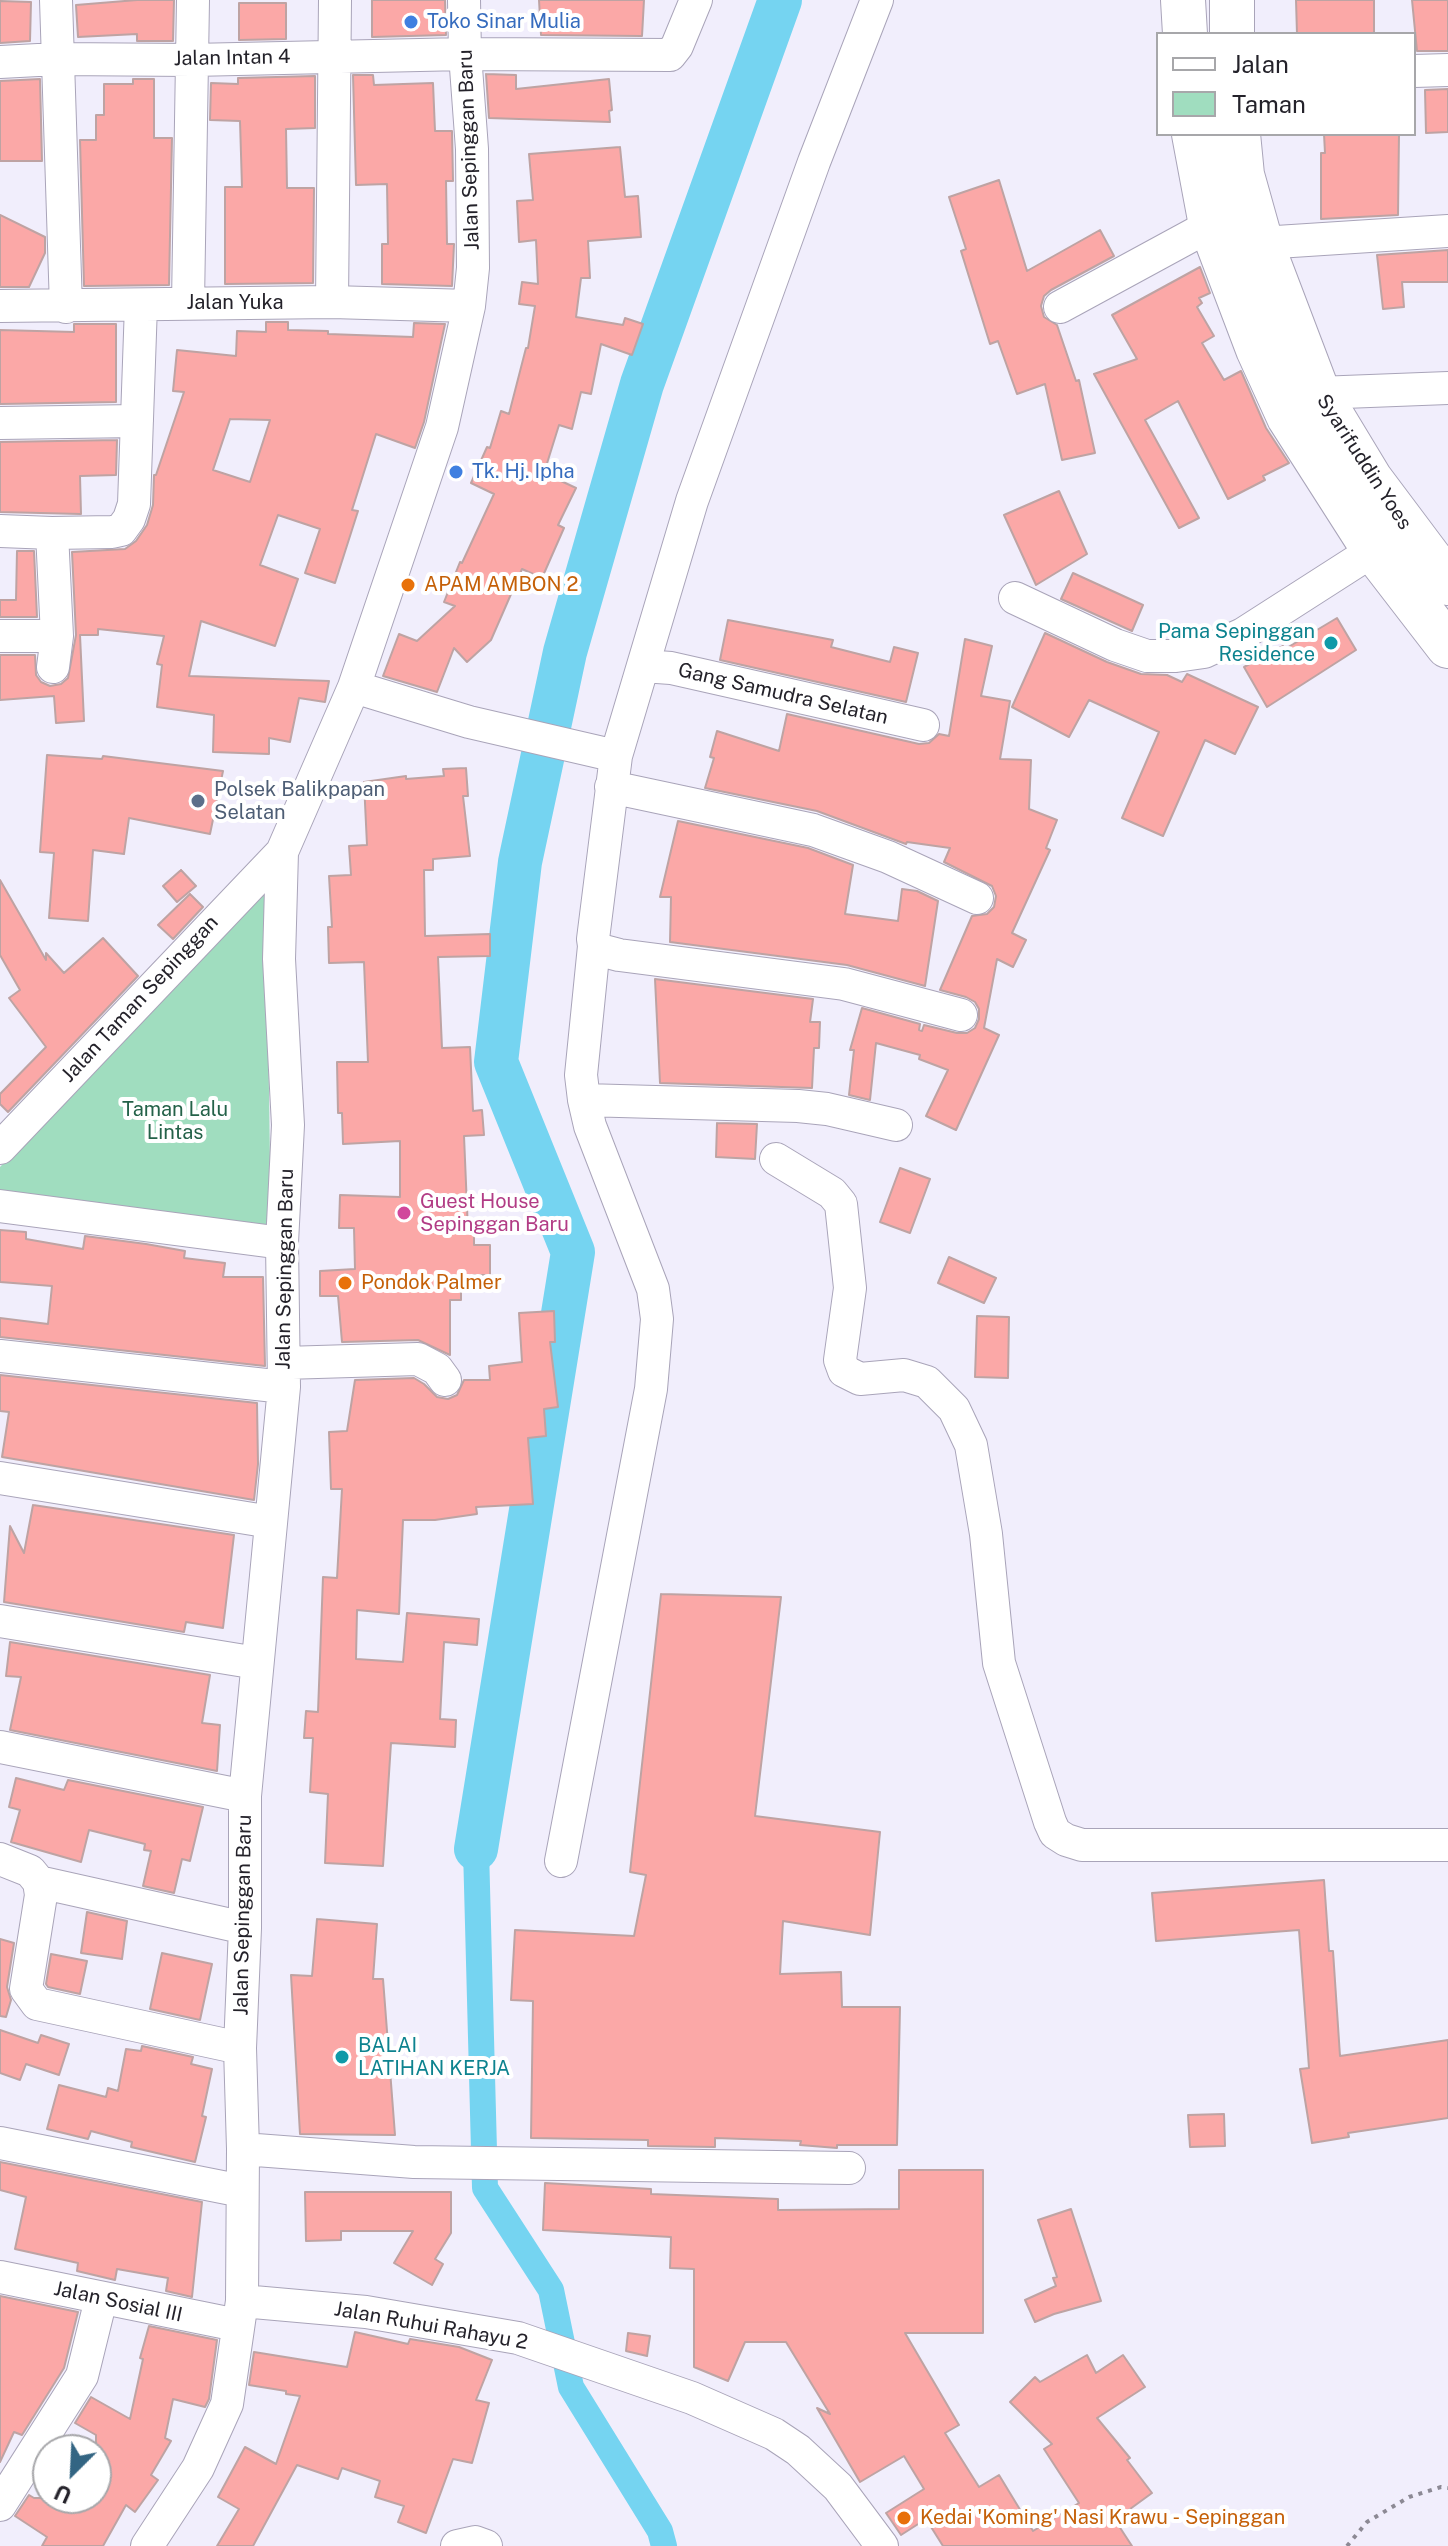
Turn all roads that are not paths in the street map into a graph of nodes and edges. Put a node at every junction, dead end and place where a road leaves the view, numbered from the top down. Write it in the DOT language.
graph roads {
  1 [pos="56,0"];
  2 [pos="193,0"];
  3 [pos="335,0"];
  4 [pos="464,0"];
  5 [pos="696,0"];
  6 [pos="877,0"];
  7 [pos="1183,0"];
  8 [pos="1232,0"];
  9 [pos="1185,32"];
  10 [pos="1232,32"];
  11 [pos="465,54"];
  12 [pos="335,56"];
  13 [pos="57,59"];
  14 [pos="192,60"];
  15 [pos="0,62"];
  16 [pos="1448,70"];
  17 [pos="1416,71"];
  18 [pos="1194,136"];
  19 [pos="1238,136"];
  20 [pos="1211,225"];
  21 [pos="1448,231"];
  22 [pos="1261,243"];
  23 [pos="332,302"];
  24 [pos="188,303"];
  25 [pos="141,305"];
  26 [pos="0,306"];
  27 [pos="469,306"];
  28 [pos="66,307"];
  29 [pos="1060,307"];
  30 [pos="1448,388"];
  31 [pos="1318,393"];
  32 [pos="137,421"];
  33 [pos="0,423"];
  34 [pos="0,531"];
  35 [pos="52,533"];
  36 [pos="1374,550"];
  37 [pos="1448,583"];
  38 [pos="1015,598"];
  39 [pos="0,636"];
  40 [pos="1448,646"];
  41 [pos="643,666"];
  42 [pos="354,687"];
  43 [pos="923,725"];
  44 [pos="608,765"];
  45 [pos="282,852"];
  46 [pos="977,898"];
  47 [pos="594,946"];
  48 [pos="961,1015"];
  49 [pos="584,1100"];
  50 [pos="896,1125"];
  51 [pos="0,1148"];
  52 [pos="776,1159"];
  53 [pos="0,1206"];
  54 [pos="282,1243"];
  55 [pos="0,1356"];
  56 [pos="284,1375"];
  57 [pos="445,1380"];
  58 [pos="0,1478"];
  59 [pos="271,1522"];
  60 [pos="0,1621"];
  61 [pos="257,1663"];
  62 [pos="0,1747"];
  63 [pos="245,1796"];
  64 [pos="1448,1845"];
  65 [pos="0,1859"];
  66 [pos="561,1861"];
  67 [pos="39,1882"];
  68 [pos="245,1928"];
  69 [pos="240,2048"];
  70 [pos="0,2143"];
  71 [pos="243,2149"];
  72 [pos="849,2168"];
  73 [pos="242,2191"];
  74 [pos="0,2277"];
  75 [pos="101,2299"];
  76 [pos="240,2313"];
  77 [pos="0,2505"];
  78 [pos="147,2546"];
  79 [pos="457,2546"];
  80 [pos="486,2546"];
  81 [pos="882,2546"];
  1 -- 13 [label="street"];
  2 -- 14 [label="street"];
  3 -- 12 [label="street"];
  4 -- 11 [label="street, Jalan Sepinggan Baru"];
  5 -- 11 [label="street, Jalan Intan 4"];
  6 -- 41 [label="street"];
  7 -- 9 [label="highway"];
  8 -- 10 [label="highway"];
  11 -- 12 [label="street, Jalan Intan 4"];
  11 -- 27 [label="street, Jalan Sepinggan Baru"];
  12 -- 14 [label="street, Jalan Intan 4"];
  12 -- 23 [label="street"];
  13 -- 14 [label="street, Jalan Intan 4"];
  13 -- 15 [label="street, Jalan Intan 4"];
  13 -- 28 [label="street"];
  14 -- 24 [label="street"];
  16 -- 17 [label="street"];
  18 -- 20 [label="highway"];
  19 -- 22 [label="highway, Syarifuddin Yoes"];
  20 -- 29 [label="street"];
  20 -- 36 [label="highway"];
  21 -- 22 [label="street"];
  22 -- 31 [label="highway, Syarifuddin Yoes"];
  23 -- 24 [label="street, Jalan Yuka"];
  23 -- 27 [label="street, Jalan Yuka"];
  24 -- 25 [label="street, Jalan Yuka"];
  25 -- 28 [label="street, Jalan Yuka"];
  25 -- 32 [label="street"];
  26 -- 28 [label="street, Jalan Yuka"];
  27 -- 42 [label="street, Jalan Sepinggan Baru"];
  30 -- 31 [label="street"];
  31 -- 37 [label="highway, Syarifuddin Yoes"];
  32 -- 33 [label="street"];
  32 -- 35 [label="street"];
  34 -- 35 [label="street"];
  35 -- 39 [label="street"];
  36 -- 38 [label="street"];
  36 -- 40 [label="highway"];
  41 -- 43 [label="street, Gang Samudra Selatan"];
  41 -- 44 [label="street"];
  42 -- 44 [label="street"];
  42 -- 45 [label="street, Jalan Sepinggan Baru"];
  44 -- 46 [label="street"];
  44 -- 47 [label="street"];
  45 -- 51 [label="street, Jalan Taman Sepinggan"];
  45 -- 54 [label="street, Jalan Sepinggan Baru"];
  47 -- 48 [label="street"];
  47 -- 49 [label="street"];
  49 -- 50 [label="street"];
  49 -- 66 [label="street"];
  52 -- 64 [label="street"];
  53 -- 54 [label="street"];
  54 -- 56 [label="street, Jalan Sepinggan Baru"];
  55 -- 56 [label="street"];
  56 -- 57 [label="street"];
  56 -- 59 [label="street, Jalan Sepinggan Baru"];
  58 -- 59 [label="street"];
  59 -- 61 [label="street, Jalan Sepinggan Baru"];
  60 -- 61 [label="street"];
  61 -- 63 [label="street, Jalan Sepinggan Baru"];
  62 -- 63 [label="street"];
  63 -- 68 [label="street, Jalan Sepinggan Baru"];
  65 -- 67 [label="street"];
  67 -- 68 [label="street"];
  67 -- 69 [label="street"];
  68 -- 69 [label="street, Jalan Sepinggan Baru"];
  69 -- 71 [label="street, Jalan Sepinggan Baru"];
  70 -- 73 [label="street"];
  71 -- 72 [label="street"];
  71 -- 73 [label="street, Jalan Sepinggan Baru"];
  73 -- 76 [label="street, Jalan Sepinggan Baru"];
  74 -- 75 [label="street, Jalan Sosial III"];
  75 -- 76 [label="street, Jalan Sosial III"];
  75 -- 77 [label="street"];
  76 -- 78 [label="street, Jalan Sepinggan Baru"];
  76 -- 81 [label="street, Jalan Ruhui Rahayu 2"];
  79 -- 80 [label="street"];
}
